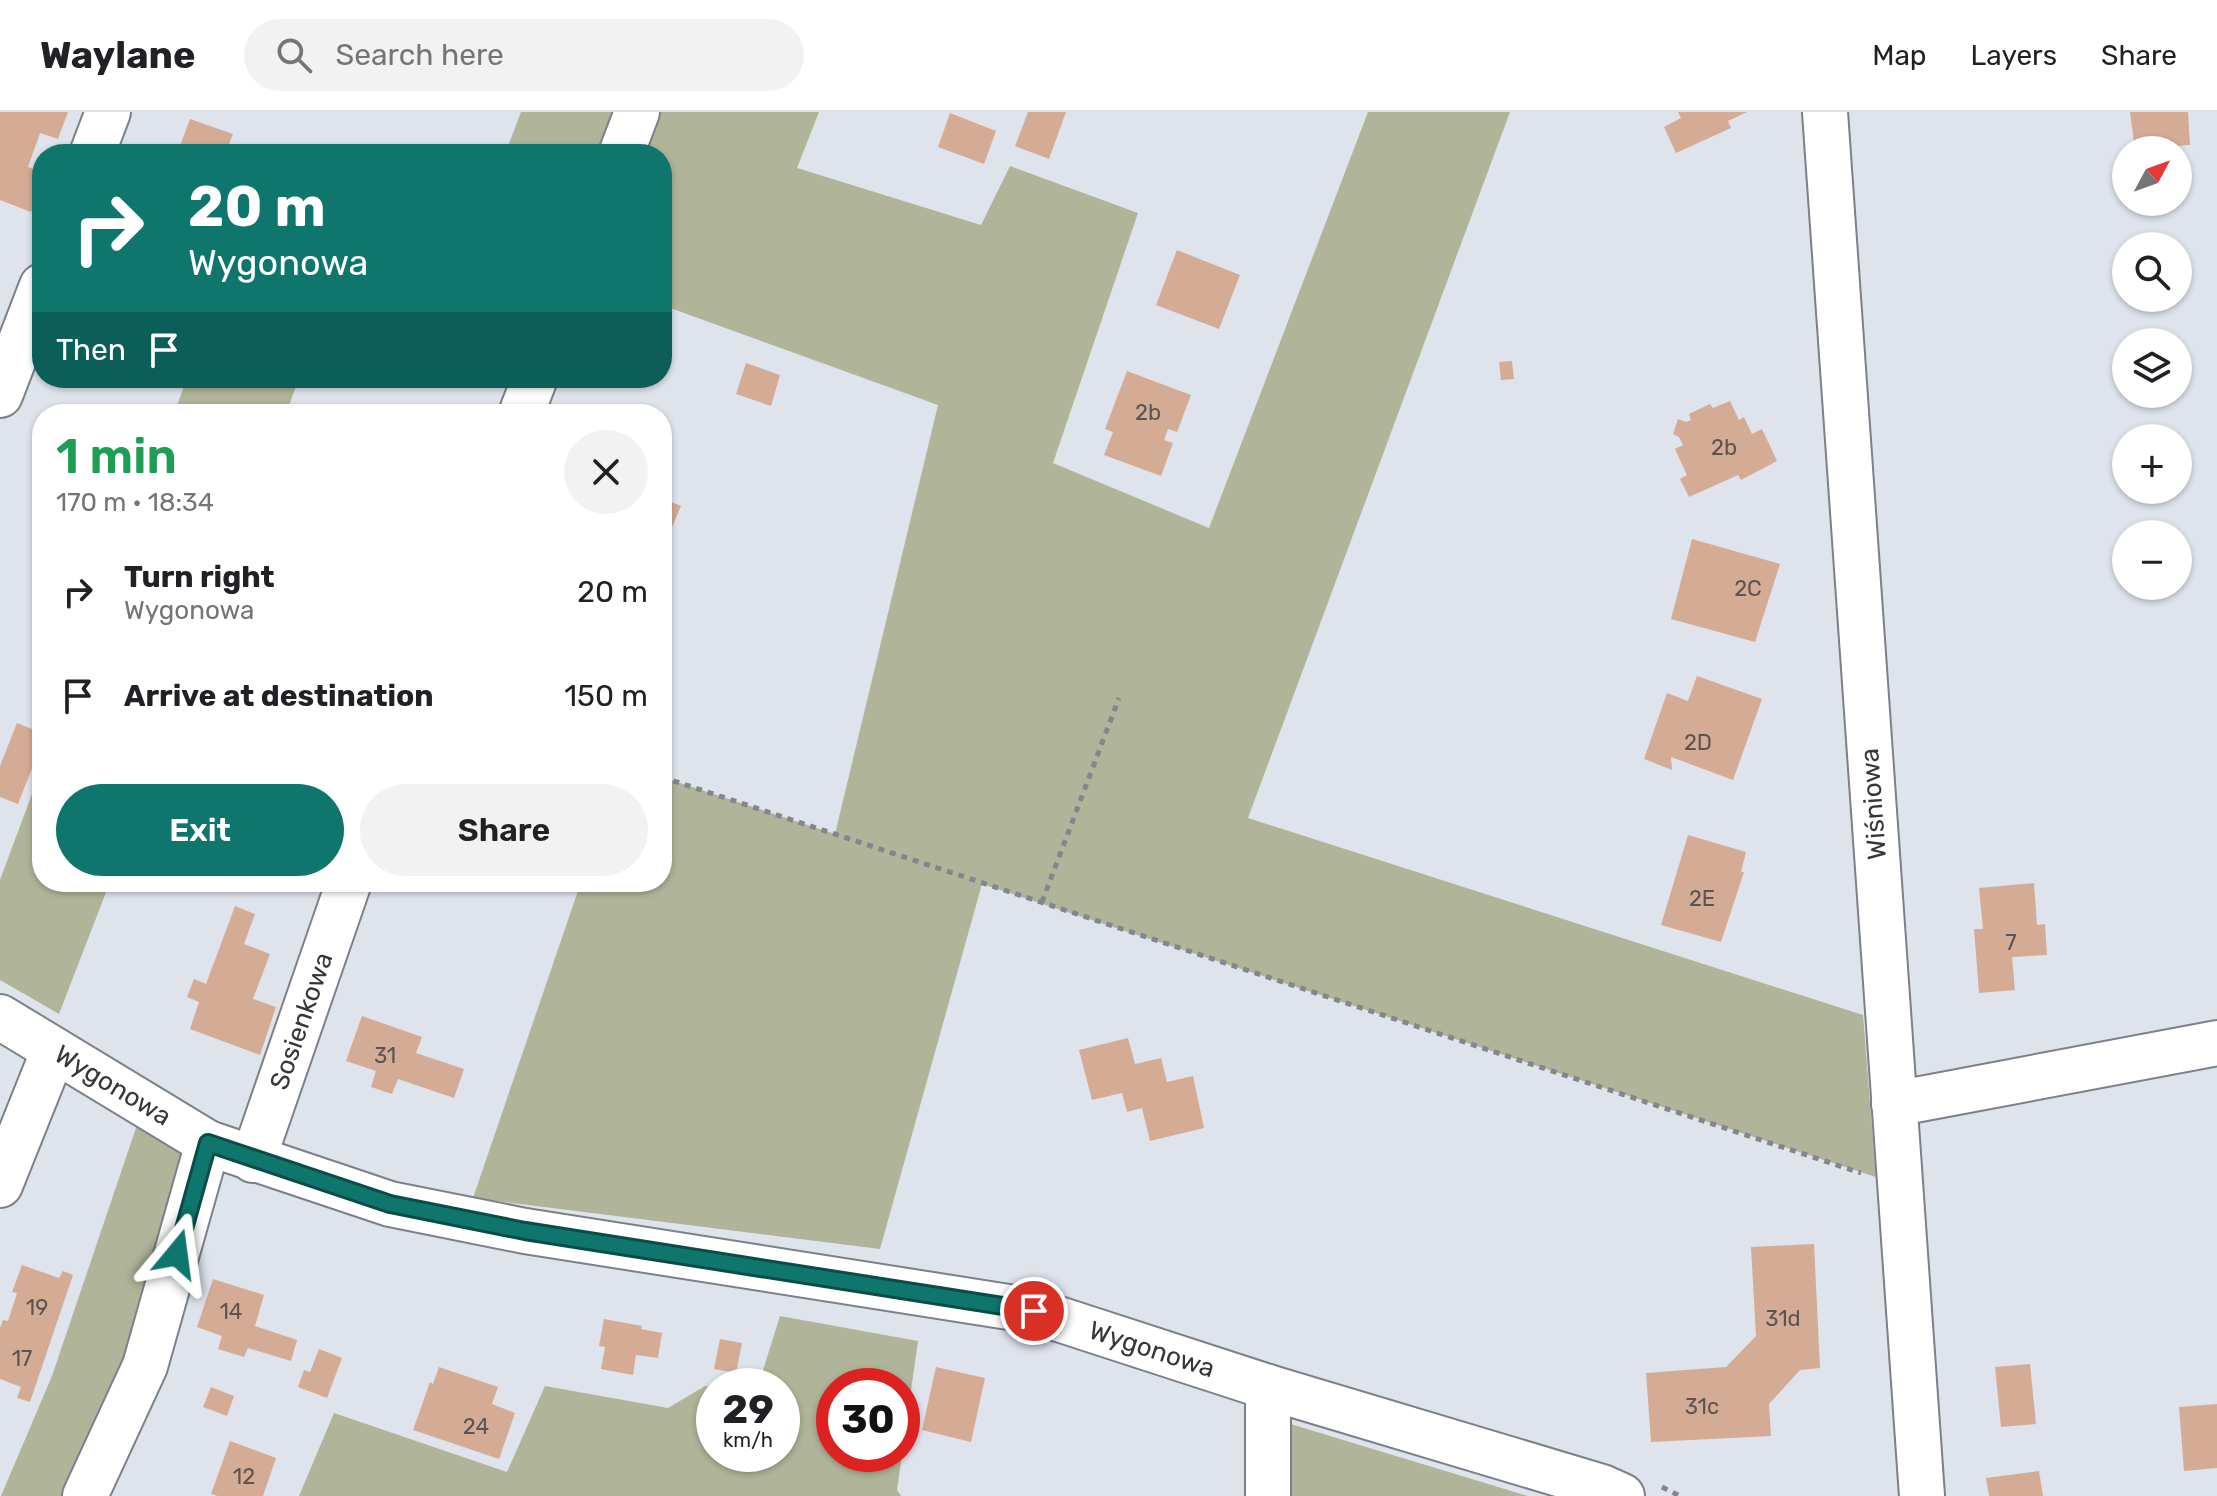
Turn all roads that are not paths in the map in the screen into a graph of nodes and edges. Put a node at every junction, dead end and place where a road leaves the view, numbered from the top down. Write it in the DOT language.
graph roads {
  1 [pos="108,112"];
  2 [pos="637,112"];
  3 [pos="1825,112"];
  4 [pos="96,144"];
  5 [pos="625,144"];
  6 [pos="32,312"];
  7 [pos="0,395"];
  8 [pos="346,892"];
  9 [pos="0,1017"];
  10 [pos="2217,1043"];
  11 [pos="54,1050"];
  12 [pos="1894,1104"];
  13 [pos="208,1143"];
  14 [pos="253,1160"];
  15 [pos="0,1185"];
  16 [pos="1268,1387"];
  17 [pos="85,1496"];
  18 [pos="1268,1496"];
  19 [pos="1622,1496"];
  20 [pos="1922,1496"];
  1 -- 4 [label="street"];
  2 -- 5 [label="street"];
  3 -- 12 [label="street, Wiśniowa"];
  6 -- 7 [label="street"];
  8 -- 14 [label="street, Sosienkowa"];
  9 -- 11 [label="street, Wygonowa"];
  10 -- 12 [label="street"];
  11 -- 13 [label="street, Wygonowa"];
  11 -- 15 [label="street"];
  12 -- 20 [label="street, Wiśniowa"];
  13 -- 14 [label="street, Wygonowa"];
  13 -- 17 [label="street"];
  14 -- 16 [label="street, Wygonowa"];
  16 -- 18 [label="street"];
  16 -- 19 [label="street, Wygonowa"];
}
